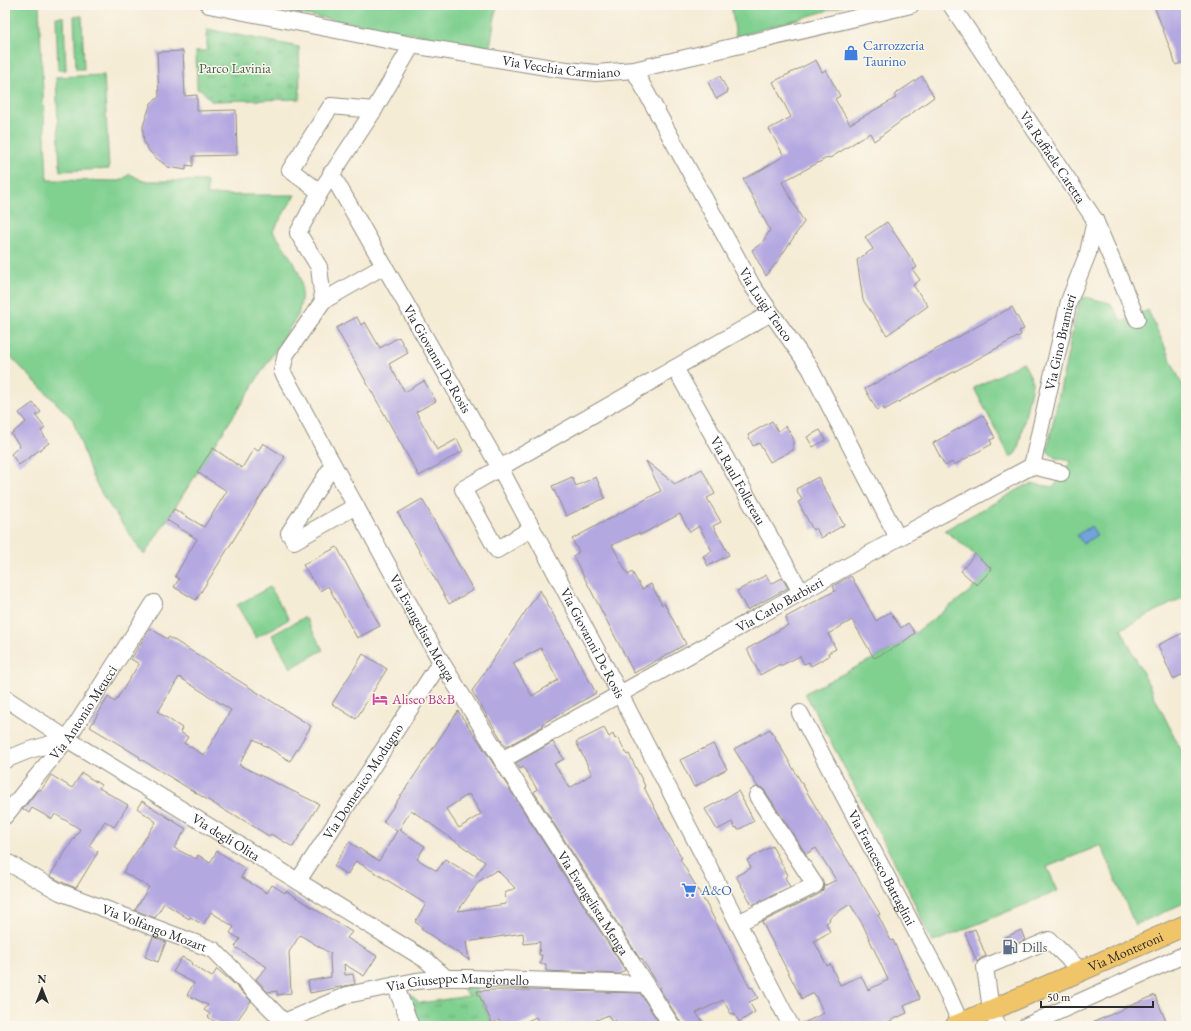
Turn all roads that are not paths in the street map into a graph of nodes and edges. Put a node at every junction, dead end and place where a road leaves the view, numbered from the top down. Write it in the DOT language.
graph roads {
  1 [pos="209,5"];
  2 [pos="911,5"];
  3 [pos="951,5"];
  4 [pos="412,45"];
  5 [pos="634,70"];
  6 [pos="374,110"];
  7 [pos="331,173"];
  8 [pos="320,192"];
  9 [pos="1095,220"];
  10 [pos="384,266"];
  11 [pos="323,301"];
  12 [pos="772,313"];
  13 [pos="1138,319"];
  14 [pos="675,368"];
  15 [pos="333,465"];
  16 [pos="1032,466"];
  17 [pos="500,468"];
  18 [pos="1061,473"];
  19 [pos="356,506"];
  20 [pos="532,528"];
  21 [pos="898,538"];
  22 [pos="801,592"];
  23 [pos="154,603"];
  24 [pos="441,661"];
  25 [pos="620,694"];
  26 [pos="5,698"];
  27 [pos="800,713"];
  28 [pos="67,739"];
  29 [pos="5,760"];
  30 [pos="502,760"];
  31 [pos="757,796"];
  32 [pos="5,816"];
  33 [pos="5,861"];
  34 [pos="298,881"];
  35 [pos="738,923"];
  36 [pos="1186,925"];
  37 [pos="1186,954"];
  38 [pos="1081,971"];
  39 [pos="446,978"];
  40 [pos="644,984"];
  41 [pos="395,985"];
  42 [pos="994,1018"];
  43 [pos="281,1024"];
  44 [pos="958,1025"];
  45 [pos="412,1026"];
  46 [pos="672,1026"];
  47 [pos="791,1026"];
  48 [pos="1026,1026"];
  1 -- 4 [label="street, Via Vecchia Carmiano"];
  2 -- 5 [label="street, Via Vecchia Carmiano"];
  3 -- 9 [label="street, Via Raffaele Caretta"];
  4 -- 5 [label="street, Via Vecchia Carmiano"];
  4 -- 6 [label="street"];
  5 -- 12 [label="street, Via Luigi Tenco"];
  6 -- 7 [label="street"];
  6 -- 8 [label="street"];
  7 -- 8 [label="street"];
  7 -- 10 [label="street, Via Giovanni De Rosis"];
  8 -- 11 [label="street"];
  9 -- 13 [label="street, Via Raffaele Caretta"];
  9 -- 16 [label="street, Via Gino Bramieri"];
  10 -- 11 [label="street"];
  10 -- 17 [label="street, Via Giovanni De Rosis"];
  11 -- 15 [label="street, Via Evangelista Menga"];
  12 -- 14 [label="street"];
  12 -- 21 [label="street, Via Luigi Tenco"];
  14 -- 17 [label="street"];
  14 -- 22 [label="street, Via Raul Follereau"];
  15 -- 19 [label="street, Via Evangelista Menga"];
  15 -- 19 [label="street"];
  16 -- 18 [label="street"];
  16 -- 21 [label="street, Via Carlo Barbieri"];
  17 -- 20 [label="street, Via Giovanni De Rosis"];
  17 -- 20 [label="street"];
  19 -- 24 [label="street, Via Evangelista Menga"];
  20 -- 25 [label="street, Via Giovanni De Rosis"];
  21 -- 22 [label="street, Via Carlo Barbieri"];
  22 -- 25 [label="street, Via Carlo Barbieri"];
  23 -- 28 [label="street, Via Antonio Meucci"];
  24 -- 30 [label="street, Via Evangelista Menga"];
  24 -- 34 [label="street, Via Domenico Modugno"];
  25 -- 30 [label="street, Via Carlo Barbieri"];
  25 -- 35 [label="street, Via Giovanni De Rosis"];
  26 -- 28 [label="street, Via degli Olita"];
  27 -- 44 [label="street, Via Francesco Battaglini"];
  28 -- 29 [label="street"];
  28 -- 32 [label="street, Via Antonio Meucci"];
  28 -- 34 [label="street, Via degli Olita"];
  30 -- 40 [label="street, Via Evangelista Menga"];
  31 -- 35 [label="street"];
  33 -- 43 [label="street, Via Volfango Mozart"];
  34 -- 39 [label="street, Via degli Olita"];
  35 -- 47 [label="street, Via Giovanni De Rosis"];
  36 -- 38 [label="main road, Via Monteroni"];
  37 -- 48 [label="street, Via Monteroni"];
  38 -- 42 [label="main road, Via Monteroni"];
  38 -- 42 [label="street"];
  39 -- 40 [label="street, Via Giuseppe Mangionello"];
  39 -- 41 [label="street, Via Giuseppe Mangionello"];
  40 -- 46 [label="street, Via Evangelista Menga"];
  41 -- 43 [label="street, Via Giuseppe Mangionello"];
  41 -- 45 [label="street"];
  42 -- 44 [label="main road, Via Monteroni"];
}
